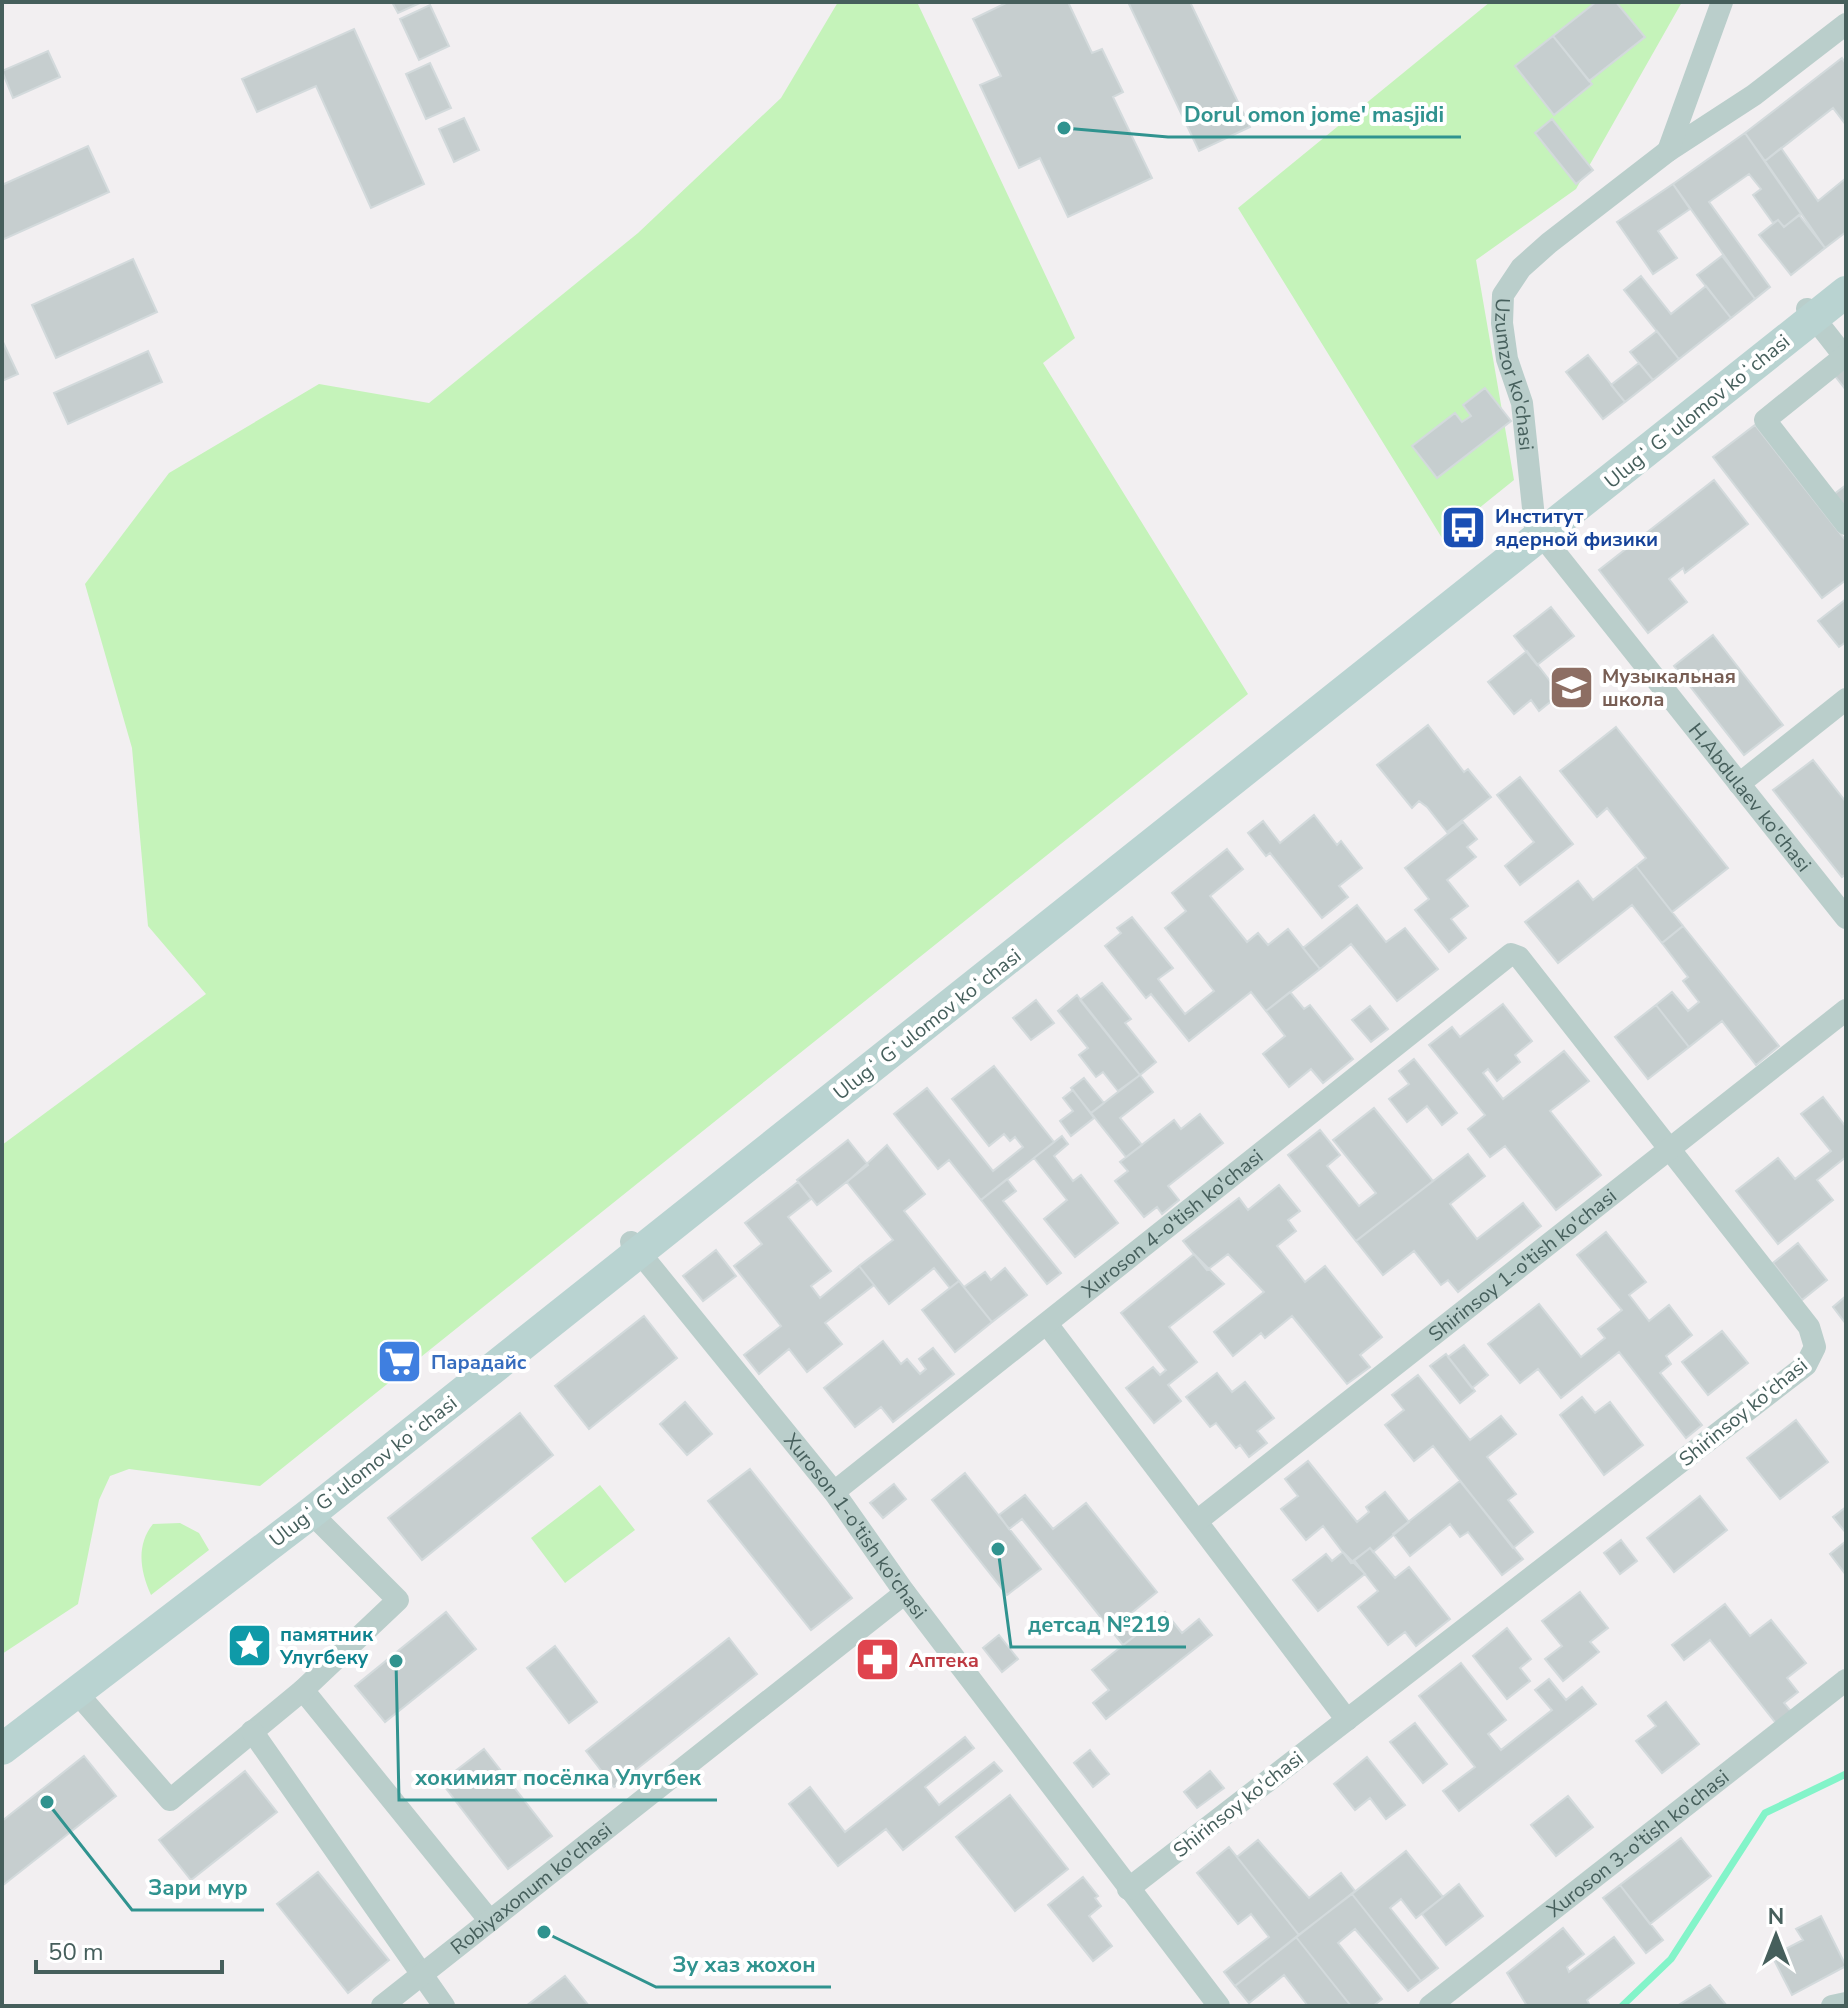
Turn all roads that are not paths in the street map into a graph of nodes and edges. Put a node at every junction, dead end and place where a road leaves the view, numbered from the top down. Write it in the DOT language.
graph roads {
  1 [pos="1722,2"];
  2 [pos="1846,24"];
  3 [pos="1668,151"];
  4 [pos="1846,279"];
  5 [pos="1846,292"];
  6 [pos="1810,313"];
  7 [pos="1845,356"];
  8 [pos="1846,524"];
  9 [pos="1539,532"];
  10 [pos="1846,699"];
  11 [pos="1739,784"];
  12 [pos="1846,918"];
  13 [pos="1511,954"];
  14 [pos="1846,1010"];
  15 [pos="1667,1150"];
  16 [pos="635,1247"];
  17 [pos="1047,1324"];
  18 [pos="834,1492"];
  19 [pos="311,1513"];
  20 [pos="1197,1521"];
  21 [pos="905,1593"];
  22 [pos="1846,1680"];
  23 [pos="303,1690"];
  24 [pos="77,1693"];
  25 [pos="1347,1720"];
  26 [pos="2,1730"];
  27 [pos="252,1731"];
  28 [pos="2,1749"];
  29 [pos="1128,1889"];
  30 [pos="490,1921"];
  31 [pos="422,1974"];
  32 [pos="1846,2003"];
  33 [pos="382,2006"];
  34 [pos="444,2006"];
  35 [pos="1219,2006"];
  36 [pos="1430,2006"];
  37 [pos="1832,2006"];
  1 -- 3 [label="street"];
  2 -- 3 [label="street, Uzumzor ko'chasi"];
  3 -- 9 [label="street, Uzumzor ko'chasi"];
  4 -- 6 [label="main road, Ulugʻ Gʻulomov koʻchasi"];
  5 -- 6 [label="main road, Ulugʻ Gʻulomov koʻchasi"];
  6 -- 7 [label="street"];
  6 -- 9 [label="main road, Ulugʻ Gʻulomov koʻchasi"];
  7 -- 8 [label="street"];
  9 -- 11 [label="street, H.Abdulaev ko'chasi"];
  9 -- 16 [label="main road, Ulugʻ Gʻulomov koʻchasi"];
  10 -- 11 [label="street"];
  11 -- 12 [label="street, H.Abdulaev ko'chasi"];
  13 -- 15 [label="street, Shirinsoy ko'chasi"];
  13 -- 17 [label="street, Xuroson 4-o'tish ko'chasi"];
  14 -- 15 [label="street, Shirinsoy 1-o'tish ko'chasi"];
  15 -- 20 [label="street, Shirinsoy 1-o'tish ko'chasi"];
  15 -- 25 [label="street, Shirinsoy ko'chasi"];
  16 -- 18 [label="street, Хuroson 1-o'tish ko'chasi"];
  16 -- 19 [label="main road, Ulugʻ Gʻulomov koʻchasi"];
  16 -- 26 [label="main road, Ulugʻ Gʻulomov koʻchasi"];
  17 -- 18 [label="street, Xuroson 4-o'tish ko'chasi"];
  17 -- 20 [label="street"];
  18 -- 21 [label="street, Хuroson 1-o'tish ko'chasi"];
  19 -- 23 [label="street"];
  19 -- 24 [label="main road, Ulugʻ Gʻulomov koʻchasi"];
  20 -- 25 [label="street"];
  21 -- 29 [label="street, Хuroson 1-o'tish ko'chasi"];
  21 -- 30 [label="street, Robiyaxonum ko'chasi"];
  22 -- 36 [label="street, Xuroson 3-o'tish ko'chasi"];
  23 -- 27 [label="street"];
  23 -- 30 [label="street"];
  24 -- 27 [label="street"];
  24 -- 28 [label="main road, Ulugʻ Gʻulomov koʻchasi"];
  25 -- 29 [label="street, Shirinsoy ko'chasi"];
  27 -- 31 [label="street"];
  29 -- 35 [label="street, Хuroson 1-o'tish ko'chasi"];
  30 -- 31 [label="street, Robiyaxonum ko'chasi"];
  31 -- 33 [label="street, Robiyaxonum ko'chasi"];
  31 -- 34 [label="street"];
  32 -- 37 [label="street"];
}
